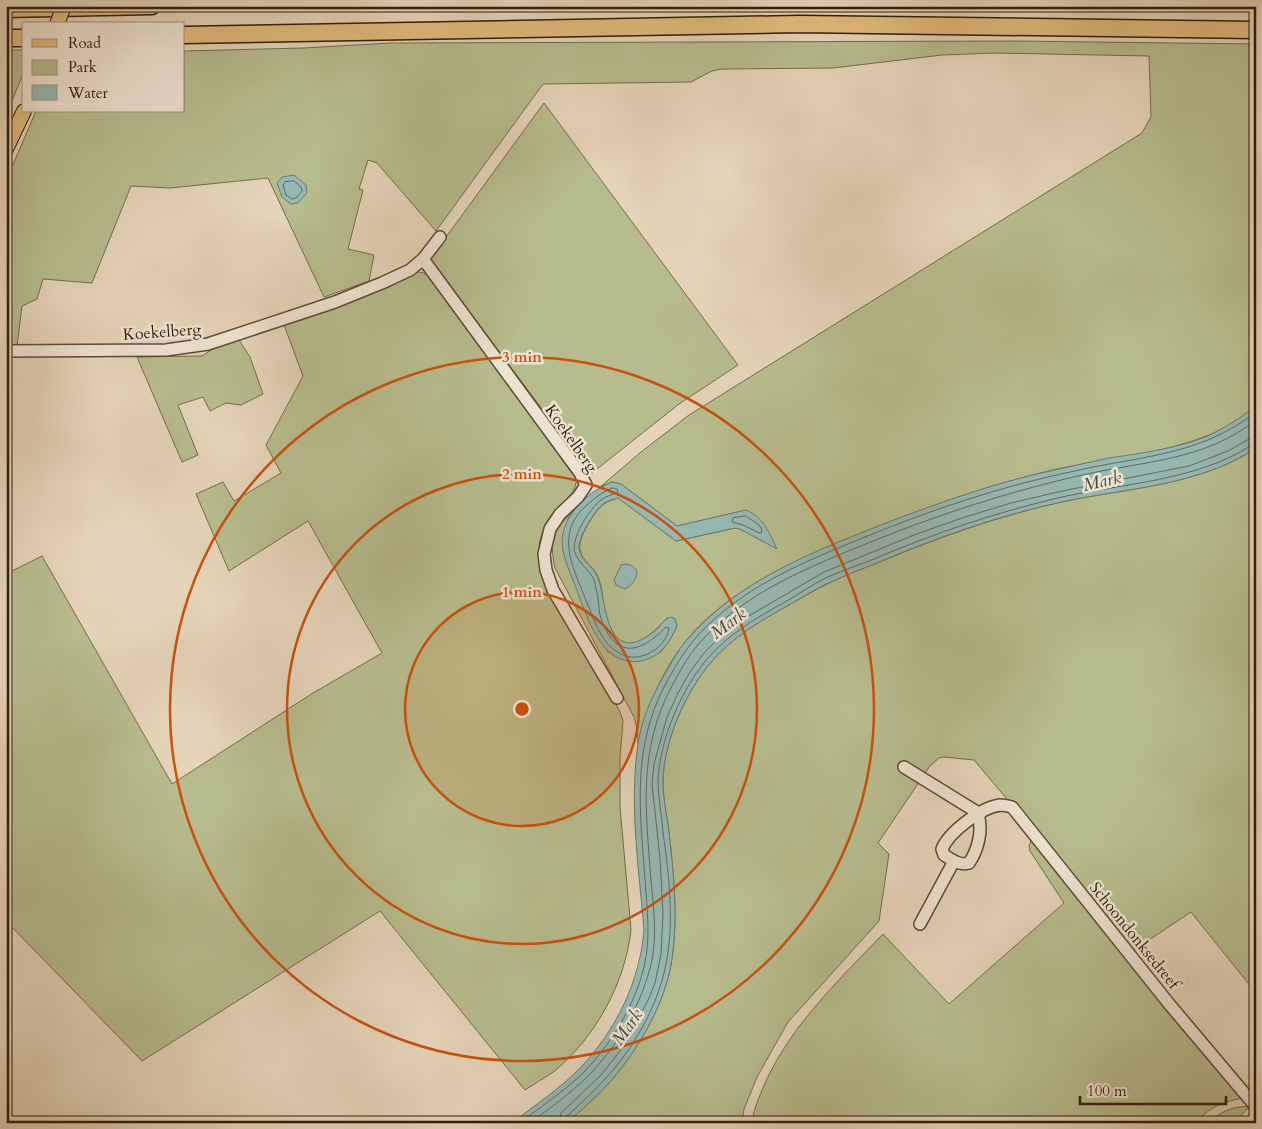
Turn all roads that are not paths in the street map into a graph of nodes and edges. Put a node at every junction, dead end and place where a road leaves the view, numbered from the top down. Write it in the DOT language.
graph roads {
  1 [pos="64,6"];
  2 [pos="152,6"];
  3 [pos="6,9"];
  4 [pos="58,22"];
  5 [pos="1256,30"];
  6 [pos="185,35"];
  7 [pos="6,38"];
  8 [pos="22,38"];
  9 [pos="24,112"];
  10 [pos="6,149"];
  11 [pos="440,236"];
  12 [pos="422,260"];
  13 [pos="6,350"];
  14 [pos="617,698"];
  15 [pos="904,766"];
  16 [pos="979,814"];
  17 [pos="954,861"];
  18 [pos="920,924"];
  19 [pos="1256,1107"];
  1 -- 4 [label="main road, bridge"];
  2 -- 3 [label="highway"];
  5 -- 6 [label="highway"];
  7 -- 8 [label="highway"];
  9 -- 10 [label="main road"];
  11 -- 12 [label="street, Koekelberg"];
  12 -- 13 [label="street, Koekelberg"];
  12 -- 14 [label="street, Koekelberg"];
  15 -- 16 [label="street"];
  16 -- 17 [label="street"];
  16 -- 17 [label="street, Schoondonksedreef"];
  16 -- 19 [label="street, Schoondonksedreef"];
  17 -- 18 [label="street"];
}
